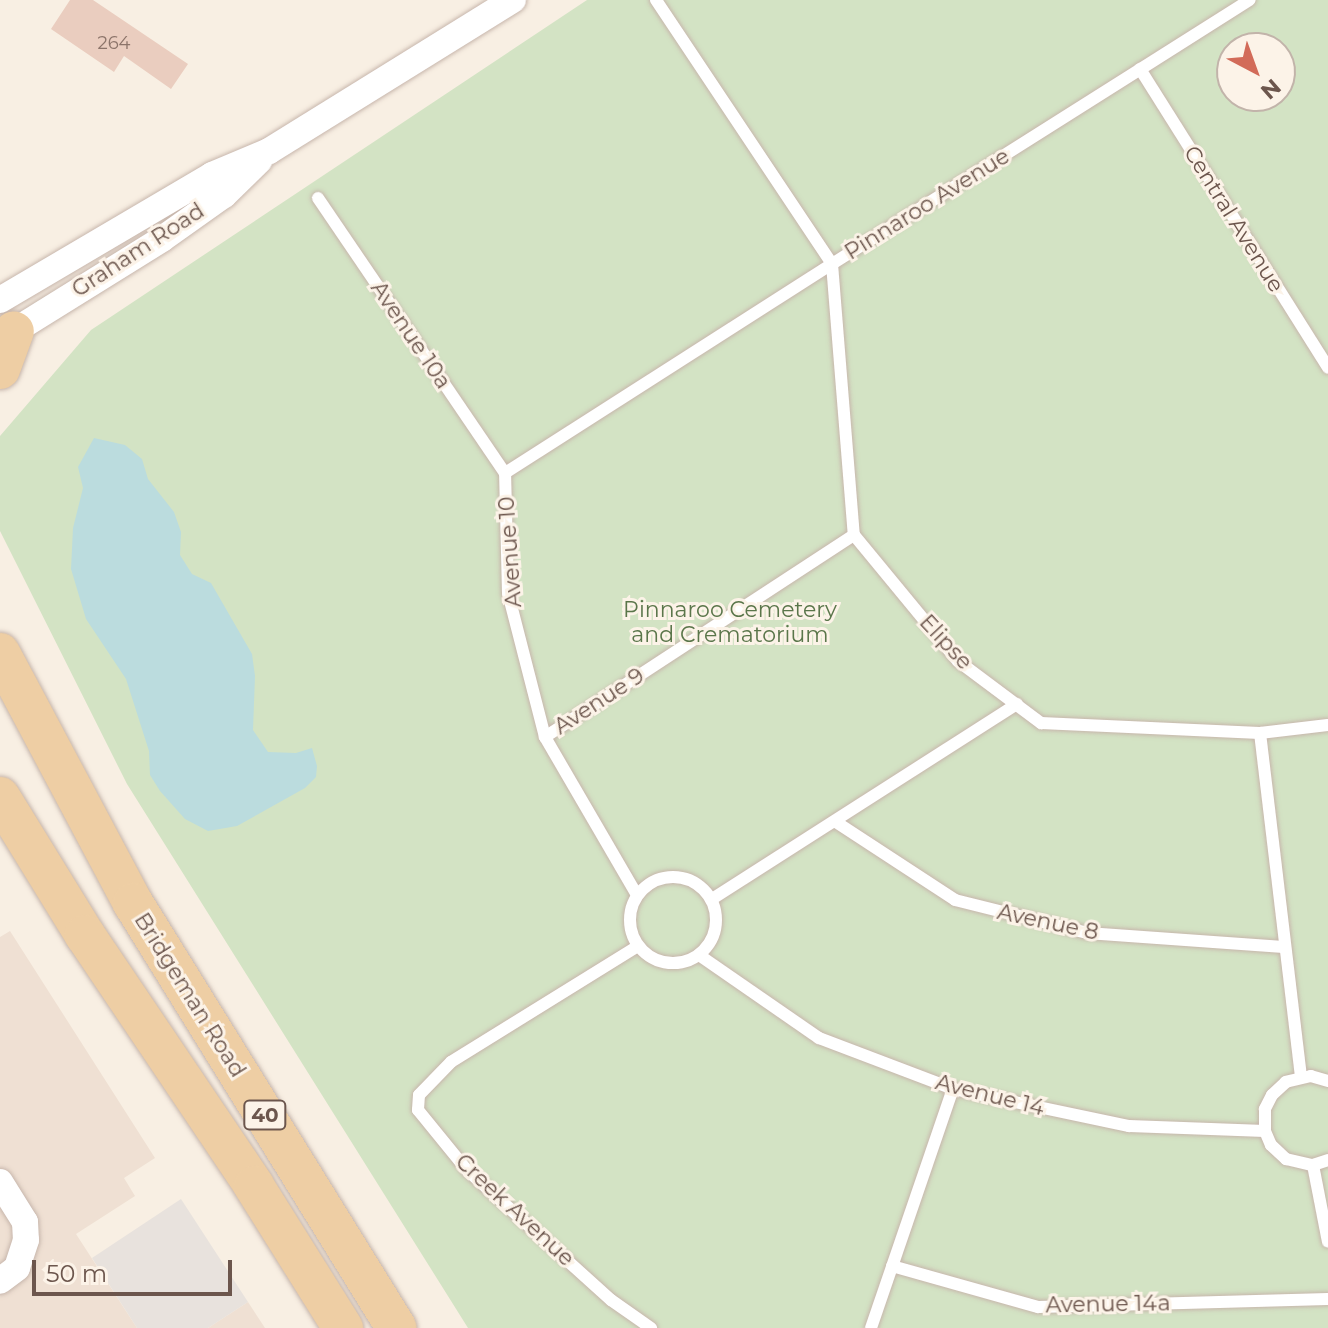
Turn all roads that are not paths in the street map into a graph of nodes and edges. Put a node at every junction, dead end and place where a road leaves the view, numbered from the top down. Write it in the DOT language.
graph roads {
  1 [pos="513,0"];
  2 [pos="656,0"];
  3 [pos="1249,0"];
  4 [pos="1140,69"];
  5 [pos="318,198"];
  6 [pos="832,264"];
  7 [pos="5,324"];
  8 [pos="1328,368"];
  9 [pos="0,369"];
  10 [pos="505,473"];
  11 [pos="854,535"];
  12 [pos="0,653"];
  13 [pos="1017,704"];
  14 [pos="1328,725"];
  15 [pos="1260,733"];
  16 [pos="545,737"];
  17 [pos="0,797"];
  18 [pos="836,822"];
  19 [pos="637,895"];
  20 [pos="712,899"];
  21 [pos="133,903"];
  22 [pos="85,935"];
  23 [pos="638,946"];
  24 [pos="1284,947"];
  25 [pos="699,955"];
  26 [pos="1301,1077"];
  27 [pos="1328,1081"];
  28 [pos="953,1089"];
  29 [pos="1265,1131"];
  30 [pos="1328,1160"];
  31 [pos="1313,1165"];
  32 [pos="0,1182"];
  33 [pos="1328,1242"];
  34 [pos="892,1266"];
  35 [pos="0,1281"];
  36 [pos="1328,1299"];
  37 [pos="343,1328"];
  38 [pos="396,1328"];
  39 [pos="651,1328"];
  40 [pos="871,1328"];
  1 -- 7 [label="street, Graham Road"];
  2 -- 6 [label="lane, Pinnaroo Avenue"];
  3 -- 4 [label="lane, Pinnaroo Avenue"];
  4 -- 6 [label="lane, Pinnaroo Avenue"];
  4 -- 8 [label="lane, Central Avenue"];
  5 -- 10 [label="lane, Avenue 10a"];
  6 -- 10 [label="lane, Avenue 10"];
  6 -- 11 [label="lane"];
  7 -- 9 [label="main road"];
  10 -- 16 [label="lane, Avenue 10"];
  11 -- 13 [label="lane, Elipse"];
  11 -- 16 [label="lane, Avenue 9"];
  12 -- 21 [label="main road, Bridgeman Road / 40"];
  13 -- 15 [label="lane, Elipse"];
  13 -- 18 [label="lane"];
  14 -- 15 [label="lane, Elipse"];
  15 -- 24 [label="lane"];
  16 -- 19 [label="lane, Avenue 10"];
  17 -- 22 [label="main road, 40"];
  18 -- 20 [label="lane"];
  18 -- 24 [label="lane, Avenue 8"];
  19 -- 20 [label="lane"];
  19 -- 23 [label="lane"];
  20 -- 25 [label="lane"];
  21 -- 22 [label="main road"];
  21 -- 38 [label="main road, Bridgeman Road / 40"];
  22 -- 37 [label="main road, 40"];
  23 -- 25 [label="lane"];
  23 -- 39 [label="lane, Creek Avenue"];
  24 -- 26 [label="lane"];
  25 -- 28 [label="lane, Avenue 14"];
  26 -- 27 [label="lane"];
  26 -- 29 [label="lane"];
  28 -- 29 [label="lane, Avenue 14"];
  28 -- 34 [label="lane"];
  29 -- 31 [label="lane"];
  30 -- 31 [label="lane"];
  31 -- 33 [label="lane"];
  32 -- 35 [label="street"];
  34 -- 36 [label="lane, Avenue 14a"];
  34 -- 40 [label="lane"];
}
